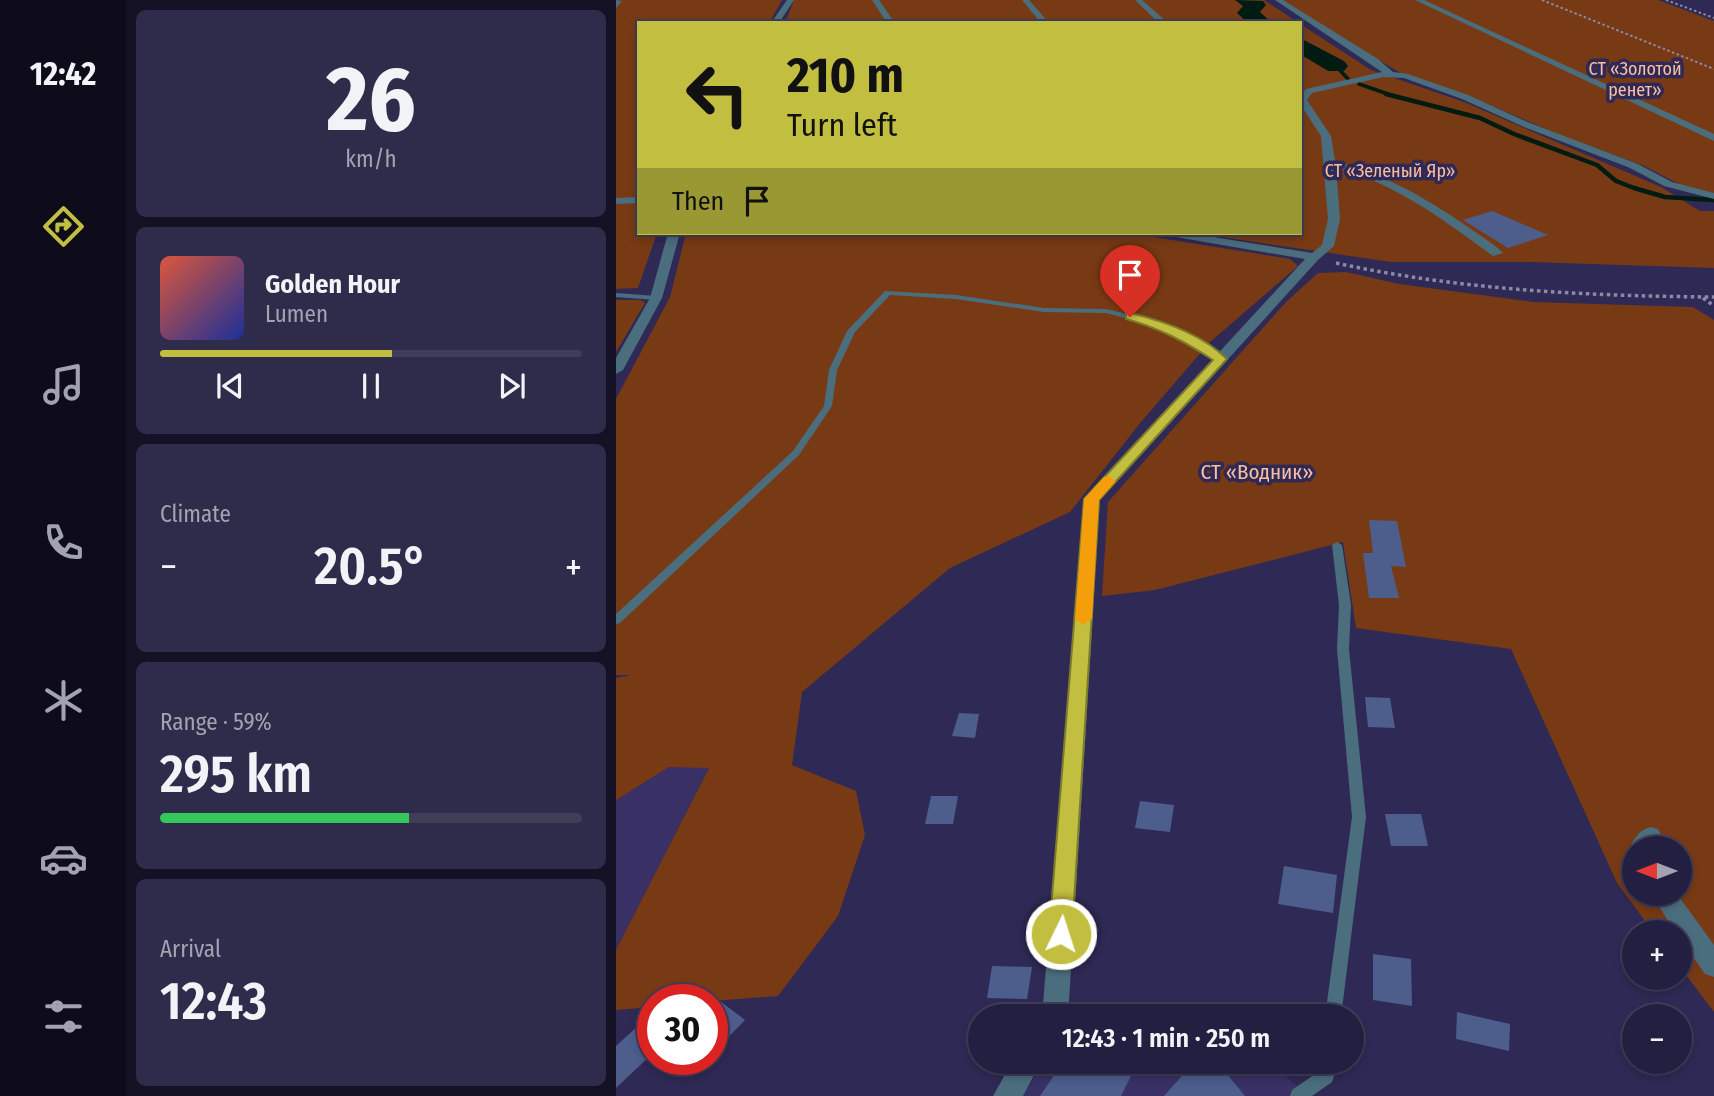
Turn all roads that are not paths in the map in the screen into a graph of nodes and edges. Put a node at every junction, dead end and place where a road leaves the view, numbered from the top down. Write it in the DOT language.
graph roads {
  1 [pos="790,0"];
  2 [pos="875,0"];
  3 [pos="1025,0"];
  4 [pos="1139,0"];
  5 [pos="1278,0"];
  6 [pos="1418,0"];
  7 [pos="776,21"];
  8 [pos="890,21"];
  9 [pos="1043,21"];
  10 [pos="1162,21"];
  11 [pos="1390,74"];
  12 [pos="1714,138"];
  13 [pos="1330,163"];
  14 [pos="1714,197"];
  15 [pos="616,201"];
  16 [pos="637,201"];
  17 [pos="673,235"];
  18 [pos="1182,235"];
  19 [pos="1497,253"];
  20 [pos="1314,257"];
  21 [pos="616,295"];
  22 [pos="656,298"];
  23 [pos="1220,359"];
  24 [pos="616,370"];
  25 [pos="1337,545"];
  26 [pos="616,620"];
  27 [pos="1672,906"];
  28 [pos="1714,966"];
  29 [pos="1056,1004"];
  30 [pos="1335,1004"];
  31 [pos="1020,1074"];
  32 [pos="1326,1074"];
  33 [pos="1007,1096"];
  34 [pos="1298,1096"];
  1 -- 7 [label="street"];
  2 -- 8 [label="street"];
  3 -- 9 [label="street"];
  4 -- 10 [label="street"];
  5 -- 11 [label="street"];
  6 -- 12 [label="street"];
  11 -- 13 [label="street"];
  11 -- 14 [label="street"];
  13 -- 19 [label="street"];
  13 -- 20 [label="street"];
  15 -- 16 [label="street"];
  17 -- 22 [label="street"];
  18 -- 20 [label="street"];
  20 -- 23 [label="street"];
  21 -- 22 [label="lane"];
  22 -- 24 [label="street"];
  23 -- 26 [label="lane"];
  23 -- 29 [label="street"];
  25 -- 30 [label="lane"];
  27 -- 28 [label="street"];
  31 -- 33 [label="street"];
  32 -- 34 [label="lane"];
}
